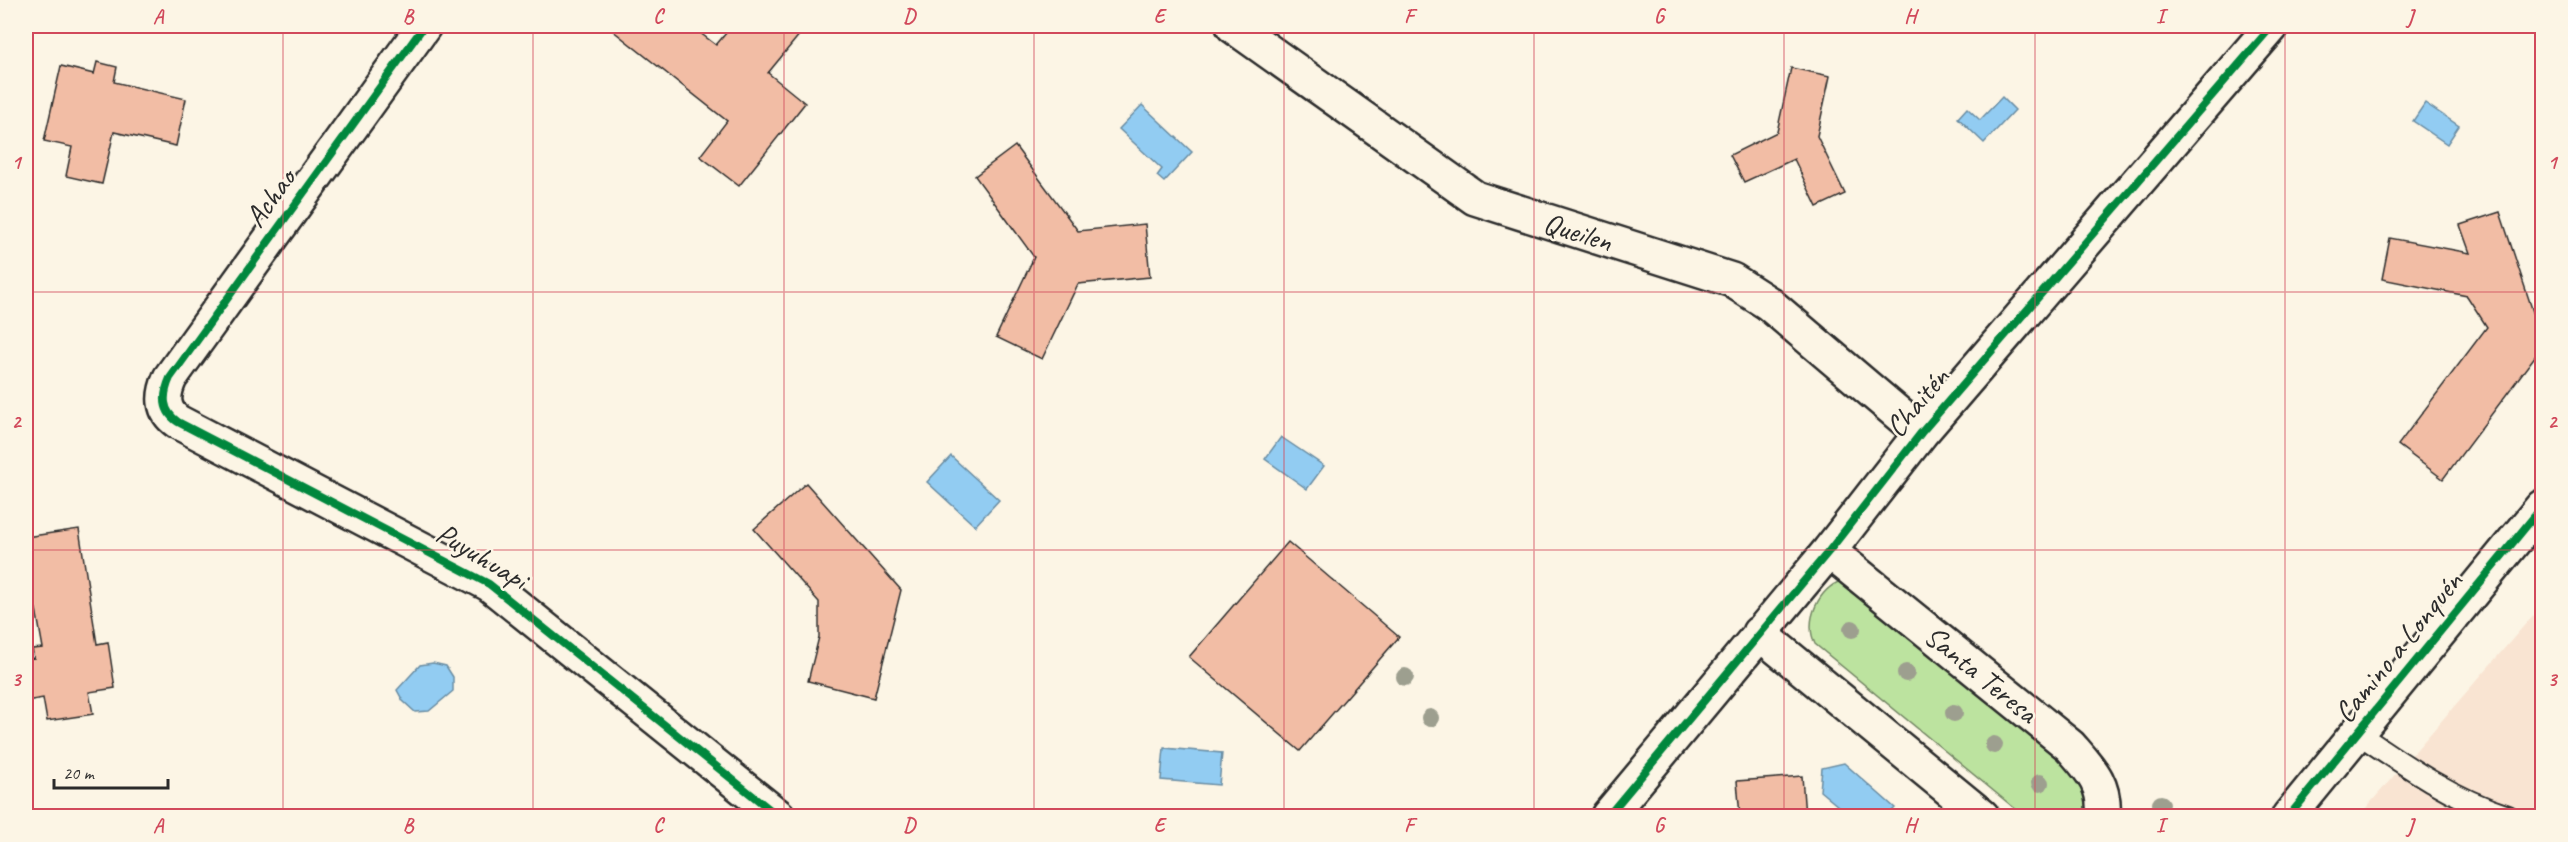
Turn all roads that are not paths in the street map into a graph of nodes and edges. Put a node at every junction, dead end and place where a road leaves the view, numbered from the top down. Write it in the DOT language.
graph roads {
  1 [pos="424,26"];
  2 [pos="1233,26"];
  3 [pos="2271,26"];
  4 [pos="164,403"];
  5 [pos="1922,433"];
  6 [pos="2542,507"];
  7 [pos="1828,551"];
  8 [pos="1759,633"];
  9 [pos="2359,734"];
  10 [pos="2298,814"];
  11 [pos="778,816"];
  12 [pos="1608,816"];
  13 [pos="1982,816"];
  14 [pos="2103,816"];
  15 [pos="2508,816"];
  1 -- 4 [label="street, Achao"];
  2 -- 5 [label="street, Queilen"];
  3 -- 5 [label="street, Chaitén"];
  4 -- 11 [label="street, Puyuhuapi"];
  5 -- 7 [label="street, Chaitén"];
  6 -- 9 [label="street, Camino a Lonquén"];
  7 -- 8 [label="street, Chaitén"];
  7 -- 14 [label="street, Santa Teresa"];
  8 -- 12 [label="street, Chaitén"];
  8 -- 13 [label="street"];
  9 -- 10 [label="street, Camino a Lonquén"];
  9 -- 15 [label="lane"];
}
